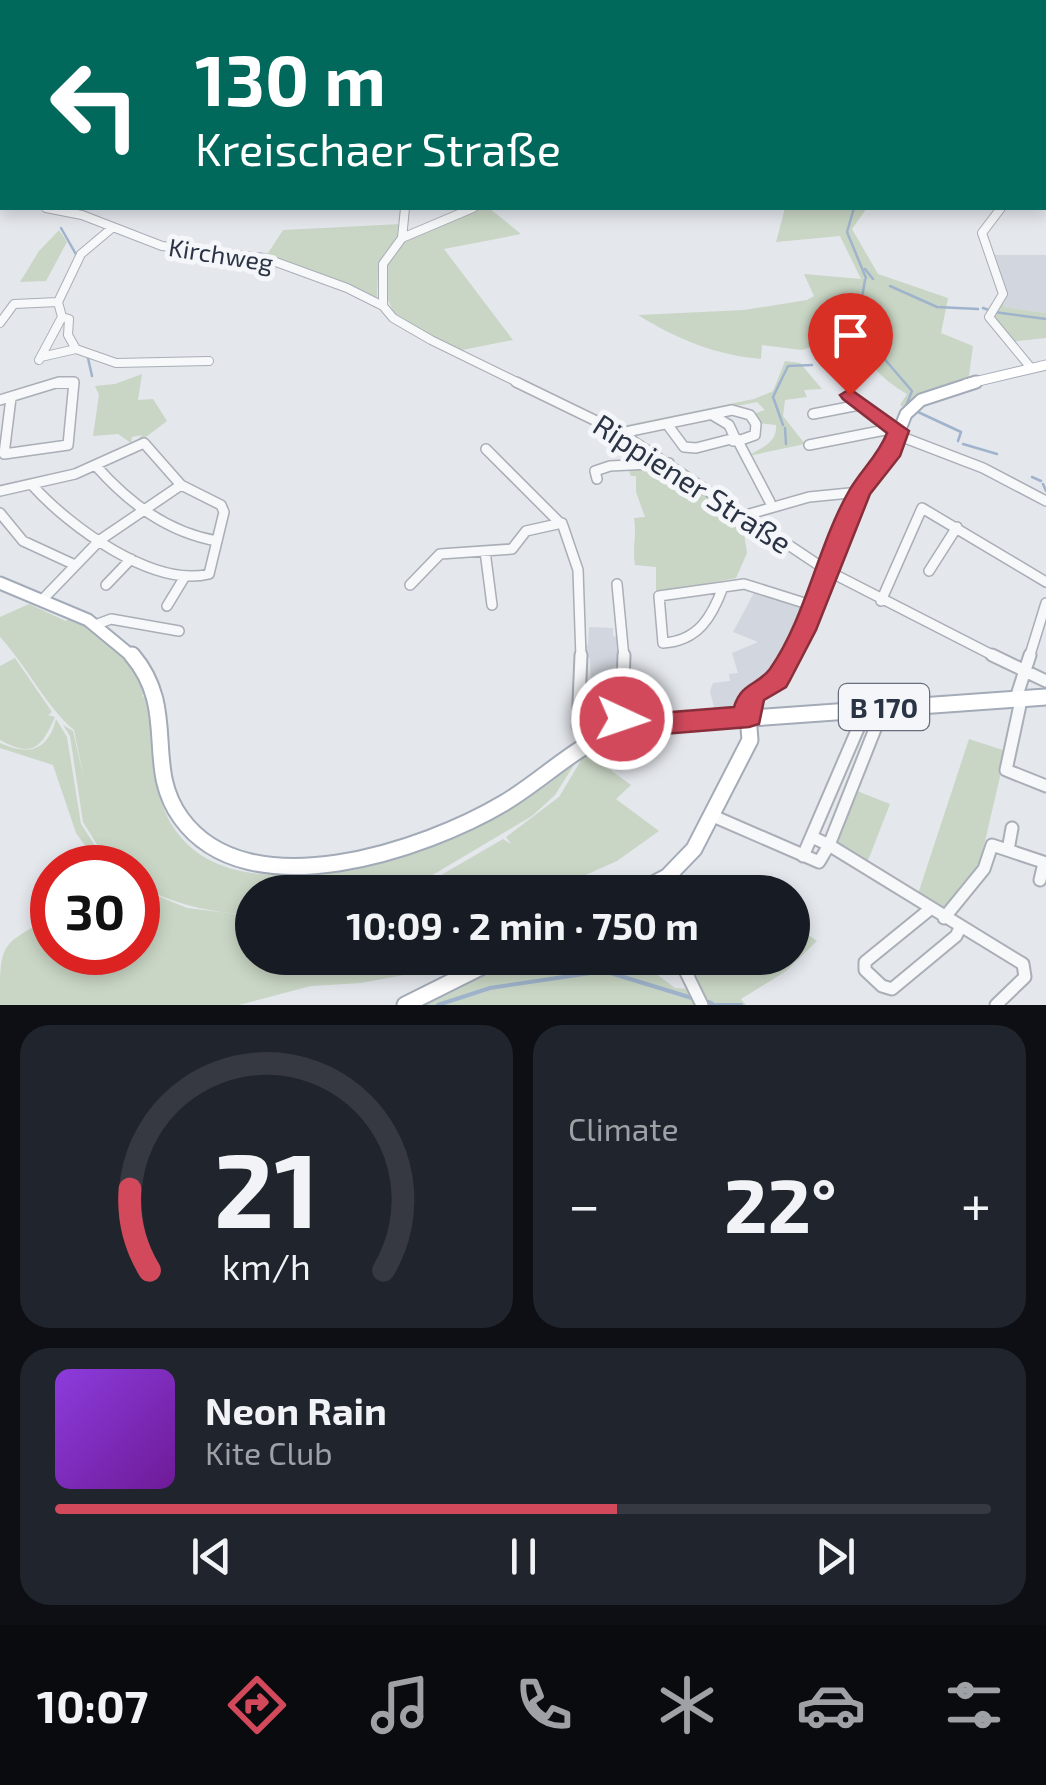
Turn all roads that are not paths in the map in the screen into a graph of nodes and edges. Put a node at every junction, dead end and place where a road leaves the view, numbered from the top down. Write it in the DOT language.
graph roads {
  1 [pos="55,210"];
  2 [pos="405,210"];
  3 [pos="468,210"];
  4 [pos="999,210"];
  5 [pos="112,228"];
  6 [pos="402,238"];
  7 [pos="58,302"];
  8 [pos="383,306"];
  9 [pos="391,316"];
  10 [pos="62,317"];
  11 [pos="0,323"];
  12 [pos="76,348"];
  13 [pos="210,361"];
  14 [pos="1046,365"];
  15 [pos="1031,368"];
  16 [pos="850,395"];
  17 [pos="12,398"];
  18 [pos="0,400"];
  19 [pos="859,405"];
  20 [pos="813,414"];
  21 [pos="714,416"];
  22 [pos="667,424"];
  23 [pos="897,431"];
  24 [pos="621,433"];
  25 [pos="737,441"];
  26 [pos="809,445"];
  27 [pos="486,449"];
  28 [pos="669,464"];
  29 [pos="96,466"];
  30 [pos="598,480"];
  31 [pos="181,485"];
  32 [pos="34,486"];
  33 [pos="0,491"];
  34 [pos="860,492"];
  35 [pos="770,502"];
  36 [pos="1046,502"];
  37 [pos="143,508"];
  38 [pos="0,513"];
  39 [pos="746,515"];
  40 [pos="562,523"];
  41 [pos="956,527"];
  42 [pos="100,540"];
  43 [pos="217,541"];
  44 [pos="485,551"];
  45 [pos="131,559"];
  46 [pos="75,565"];
  47 [pos="826,570"];
  48 [pos="929,570"];
  49 [pos="184,578"];
  50 [pos="0,582"];
  51 [pos="1046,582"];
  52 [pos="617,584"];
  53 [pos="106,585"];
  54 [pos="410,585"];
  55 [pos="722,586"];
  56 [pos="42,599"];
  57 [pos="881,601"];
  58 [pos="1046,603"];
  59 [pos="492,605"];
  60 [pos="166,606"];
  61 [pos="814,606"];
  62 [pos="95,625"];
  63 [pos="179,631"];
  64 [pos="1024,668"];
  65 [pos="1046,680"];
  66 [pos="1018,695"];
  67 [pos="1046,697"];
  68 [pos="749,716"];
  69 [pos="626,726"];
  70 [pos="586,743"];
  71 [pos="1046,786"];
  72 [pos="713,816"];
  73 [pos="1012,828"];
  74 [pos="812,837"];
  75 [pos="830,844"];
  76 [pos="1008,850"];
  77 [pos="803,856"];
  78 [pos="1045,863"];
  79 [pos="666,875"];
  80 [pos="1040,880"];
  81 [pos="929,910"];
  82 [pos="944,918"];
  83 [pos="960,928"];
  84 [pos="466,975"];
  85 [pos="687,975"];
  86 [pos="699,999"];
  87 [pos="405,1005"];
  88 [pos="996,1005"];
  1 -- 5 [label="street, Kirchweg"];
  2 -- 6 [label="street"];
  3 -- 6 [label="street"];
  4 -- 15 [label="street"];
  5 -- 7 [label="street"];
  5 -- 8 [label="street, Kirchweg"];
  6 -- 8 [label="street"];
  7 -- 10 [label="street"];
  7 -- 11 [label="street"];
  8 -- 9 [label="street"];
  9 -- 24 [label="street, Rippiener Straße"];
  10 -- 12 [label="street"];
  10 -- 12 [label="street"];
  12 -- 13 [label="street"];
  14 -- 15 [label="main road"];
  15 -- 23 [label="main road"];
  16 -- 19 [label="street"];
  17 -- 17 [label="street"];
  17 -- 18 [label="street"];
  19 -- 20 [label="street"];
  19 -- 23 [label="street"];
  21 -- 22 [label="street"];
  21 -- 25 [label="street"];
  21 -- 25 [label="street"];
  22 -- 24 [label="street"];
  22 -- 25 [label="street"];
  23 -- 26 [label="street"];
  23 -- 34 [label="main road"];
  23 -- 36 [label="street"];
  24 -- 28 [label="street, Rippiener Straße"];
  25 -- 35 [label="street"];
  27 -- 40 [label="street"];
  28 -- 30 [label="street"];
  28 -- 39 [label="street, Rippiener Straße"];
  29 -- 31 [label="street"];
  29 -- 32 [label="street"];
  29 -- 37 [label="street"];
  31 -- 37 [label="street"];
  31 -- 43 [label="street"];
  32 -- 33 [label="street"];
  32 -- 42 [label="street"];
  34 -- 39 [label="street"];
  34 -- 47 [label="main road"];
  37 -- 42 [label="street"];
  37 -- 43 [label="street"];
  38 -- 46 [label="street"];
  39 -- 47 [label="street, Rippiener Straße"];
  40 -- 44 [label="street"];
  40 -- 70 [label="street"];
  41 -- 48 [label="street"];
  41 -- 51 [label="street"];
  41 -- 57 [label="street"];
  42 -- 45 [label="street"];
  42 -- 46 [label="street"];
  43 -- 49 [label="street"];
  44 -- 54 [label="street"];
  44 -- 59 [label="street"];
  45 -- 49 [label="street"];
  45 -- 53 [label="street"];
  46 -- 56 [label="street"];
  47 -- 57 [label="street, Rippiener Straße"];
  47 -- 61 [label="main road"];
  49 -- 60 [label="street"];
  50 -- 56 [label="main road, B 170"];
  52 -- 69 [label="street"];
  55 -- 55 [label="street"];
  55 -- 61 [label="street"];
  56 -- 62 [label="main road, B 170"];
  57 -- 64 [label="street, Rippiener Straße"];
  58 -- 64 [label="street"];
  61 -- 68 [label="main road"];
  62 -- 63 [label="street"];
  62 -- 70 [label="main road, B 170"];
  64 -- 65 [label="street, Rippiener Straße"];
  64 -- 66 [label="street"];
  66 -- 67 [label="main road, B 170"];
  66 -- 68 [label="main road, B 170"];
  66 -- 71 [label="street"];
  68 -- 69 [label="main road, B 170"];
  68 -- 72 [label="main road"];
  69 -- 70 [label="main road, B 170"];
  72 -- 77 [label="street"];
  72 -- 79 [label="main road"];
  73 -- 76 [label="street"];
  74 -- 75 [label="street"];
  74 -- 75 [label="street"];
  74 -- 77 [label="street"];
  75 -- 77 [label="street"];
  75 -- 81 [label="street"];
  76 -- 78 [label="street"];
  76 -- 82 [label="street"];
  78 -- 80 [label="street"];
  81 -- 82 [label="street"];
  81 -- 83 [label="street"];
  82 -- 83 [label="street"];
  83 -- 88 [label="street"];
  84 -- 87 [label="main road"];
  85 -- 86 [label="street"];
}
